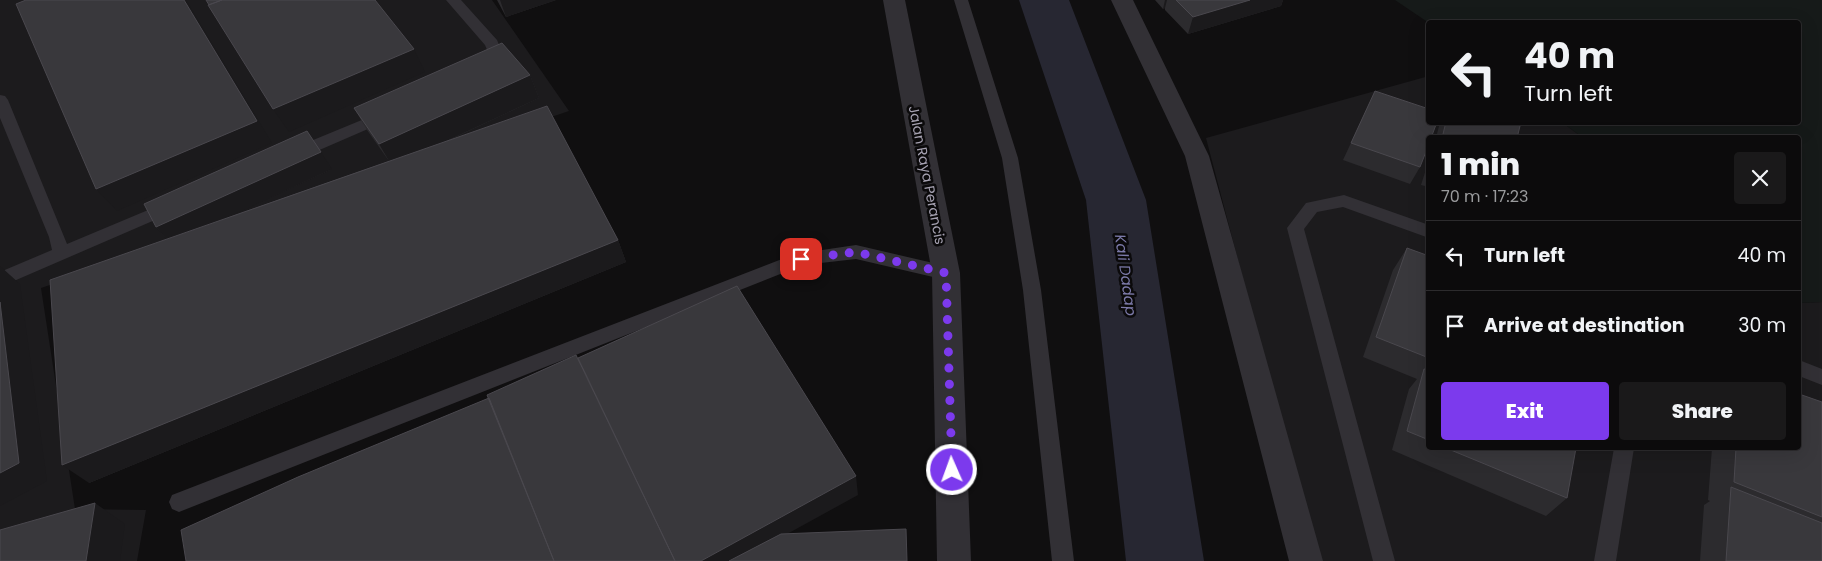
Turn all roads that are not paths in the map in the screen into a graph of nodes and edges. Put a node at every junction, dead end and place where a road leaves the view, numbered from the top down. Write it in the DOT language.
graph roads {
  1 [pos="453,0"];
  2 [pos="894,0"];
  3 [pos="961,0"];
  4 [pos="1122,0"];
  5 [pos="478,74"];
  6 [pos="0,100"];
  7 [pos="398,110"];
  8 [pos="280,160"];
  9 [pos="188,199"];
  10 [pos="1426,231"];
  11 [pos="61,253"];
  12 [pos="946,273"];
  13 [pos="0,280"];
  14 [pos="1801,369"];
  15 [pos="1822,377"];
  16 [pos="1624,450"];
  17 [pos="179,502"];
  18 [pos="954,561"];
  19 [pos="1064,561"];
  20 [pos="1306,561"];
  21 [pos="1384,561"];
  22 [pos="1605,561"];
  1 -- 5 [label="lane"];
  2 -- 12 [label="street, Jalan Raya Perancis"];
  3 -- 19 [label="lane"];
  4 -- 20 [label="street"];
  6 -- 11 [label="lane"];
  7 -- 8 [label="lane"];
  9 -- 11 [label="lane"];
  10 -- 21 [label="lane"];
  11 -- 13 [label="lane"];
  12 -- 17 [label="lane"];
  12 -- 18 [label="street, Jalan Raya Perancis"];
  14 -- 15 [label="lane"];
  16 -- 22 [label="lane"];
}
